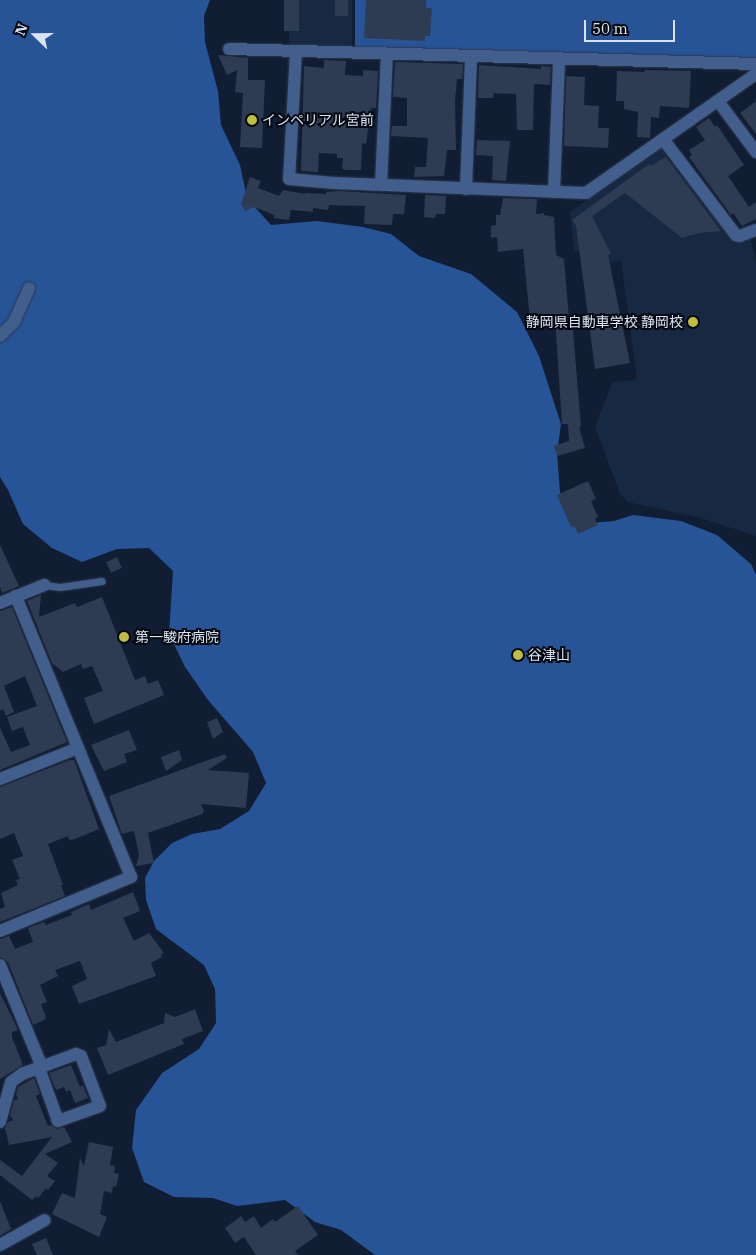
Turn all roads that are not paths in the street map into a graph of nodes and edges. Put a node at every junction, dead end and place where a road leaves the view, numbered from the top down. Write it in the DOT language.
graph roads {
  1 [pos="229,49"];
  2 [pos="296,51"];
  3 [pos="387,54"];
  4 [pos="471,57"];
  5 [pos="559,59"];
  6 [pos="756,64"];
  7 [pos="756,74"];
  8 [pos="718,101"];
  9 [pos="663,140"];
  10 [pos="756,152"];
  11 [pos="380,185"];
  12 [pos="466,189"];
  13 [pos="554,192"];
  14 [pos="756,230"];
  15 [pos="29,288"];
  16 [pos="0,336"];
  17 [pos="102,581"];
  18 [pos="44,585"];
  19 [pos="16,596"];
  20 [pos="0,603"];
  21 [pos="78,748"];
  22 [pos="0,779"];
  23 [pos="0,931"];
  24 [pos="0,965"];
  25 [pos="41,1067"];
  26 [pos="0,1122"];
  27 [pos="46,1220"];
  28 [pos="0,1245"];
  1 -- 2 [label="street"];
  2 -- 3 [label="street"];
  2 -- 11 [label="street"];
  3 -- 4 [label="street"];
  3 -- 11 [label="street"];
  4 -- 5 [label="street"];
  4 -- 12 [label="street"];
  5 -- 6 [label="street"];
  5 -- 13 [label="street"];
  7 -- 8 [label="street"];
  8 -- 9 [label="street"];
  8 -- 10 [label="street"];
  9 -- 13 [label="street"];
  9 -- 14 [label="street"];
  11 -- 12 [label="street"];
  12 -- 13 [label="street"];
  15 -- 16 [label="street"];
  17 -- 18 [label="lane"];
  18 -- 19 [label="street"];
  19 -- 20 [label="street"];
  19 -- 21 [label="street"];
  21 -- 22 [label="street"];
  21 -- 23 [label="street"];
  24 -- 25 [label="street"];
  25 -- 25 [label="street"];
  25 -- 26 [label="street"];
  27 -- 28 [label="street"];
}
